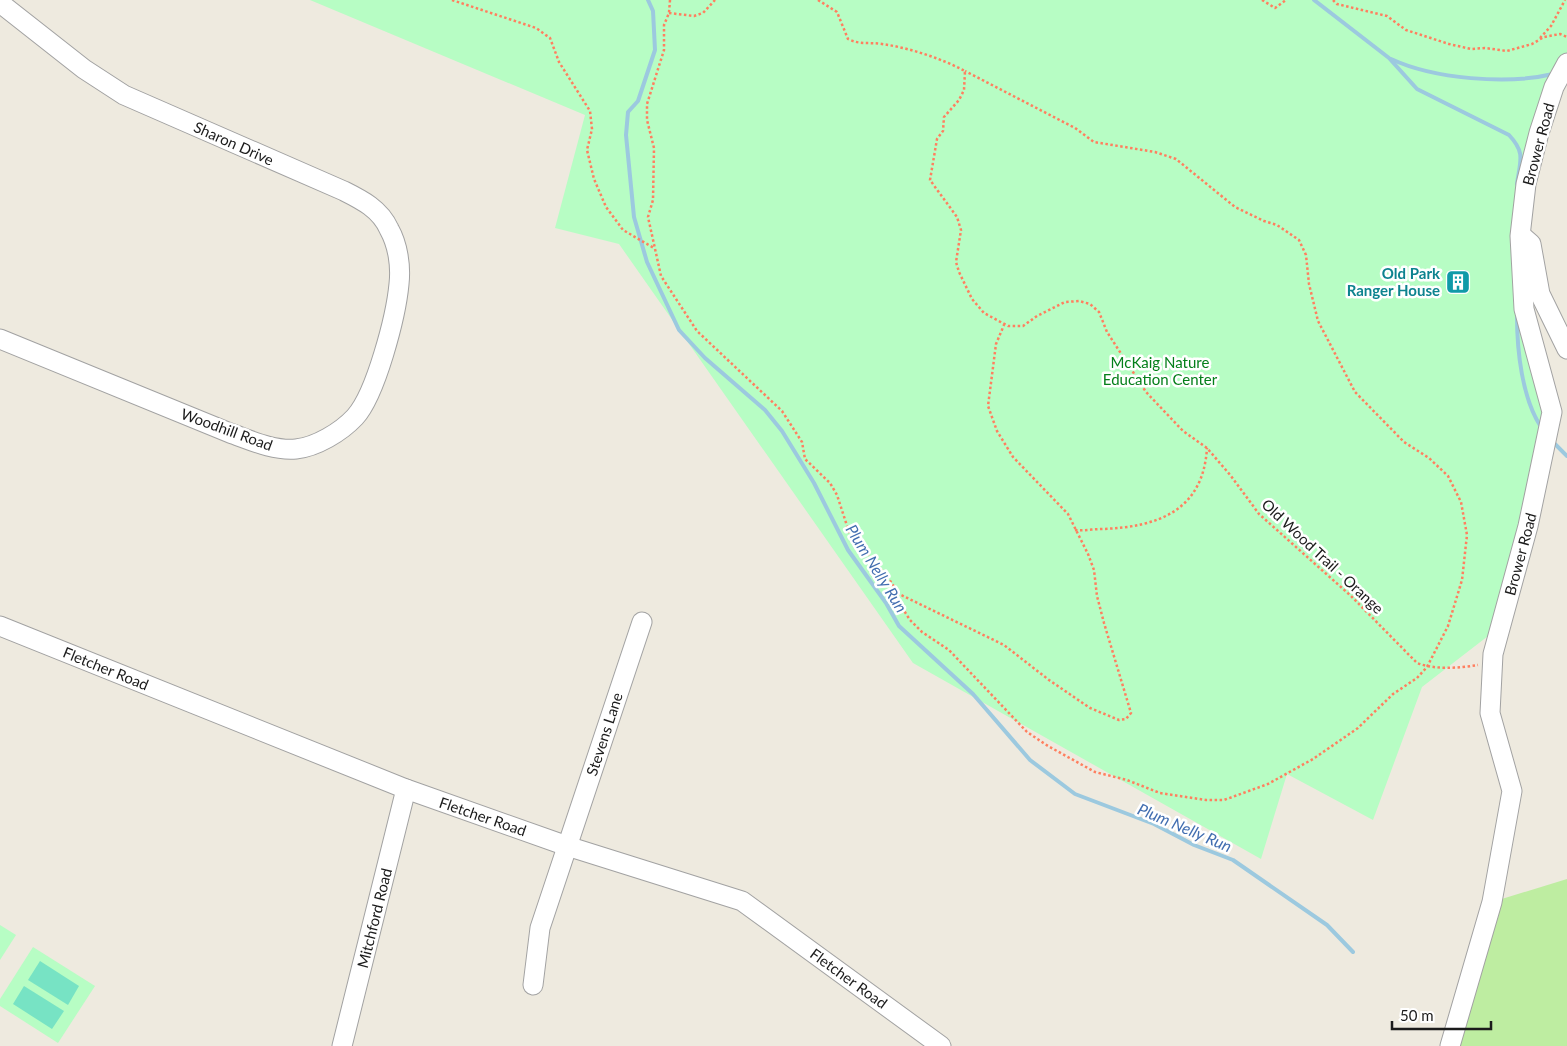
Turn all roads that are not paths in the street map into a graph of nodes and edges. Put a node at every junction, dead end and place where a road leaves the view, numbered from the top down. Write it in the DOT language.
graph roads {
  1 [pos="0,3"];
  2 [pos="1567,63"];
  3 [pos="1520,236"];
  4 [pos="392,321"];
  5 [pos="0,339"];
  6 [pos="1567,349"];
  7 [pos="642,622"];
  8 [pos="0,626"];
  9 [pos="406,789"];
  10 [pos="567,846"];
  11 [pos="533,985"];
  12 [pos="916,1038"];
  13 [pos="342,1046"];
  14 [pos="941,1046"];
  15 [pos="1450,1046"];
  1 -- 4 [label="street, Sharon Drive"];
  2 -- 3 [label="street, Brower Road"];
  3 -- 6 [label="street"];
  3 -- 15 [label="street, Brower Road"];
  4 -- 5 [label="street, Woodhill Road"];
  7 -- 10 [label="street, Stevens Lane"];
  8 -- 9 [label="street, Fletcher Road"];
  9 -- 10 [label="street, Fletcher Road"];
  9 -- 13 [label="street, Mitchford Road"];
  10 -- 11 [label="street, Stevens Lane"];
  10 -- 12 [label="street, Fletcher Road"];
  12 -- 14 [label="street, Fletcher Road"];
}
